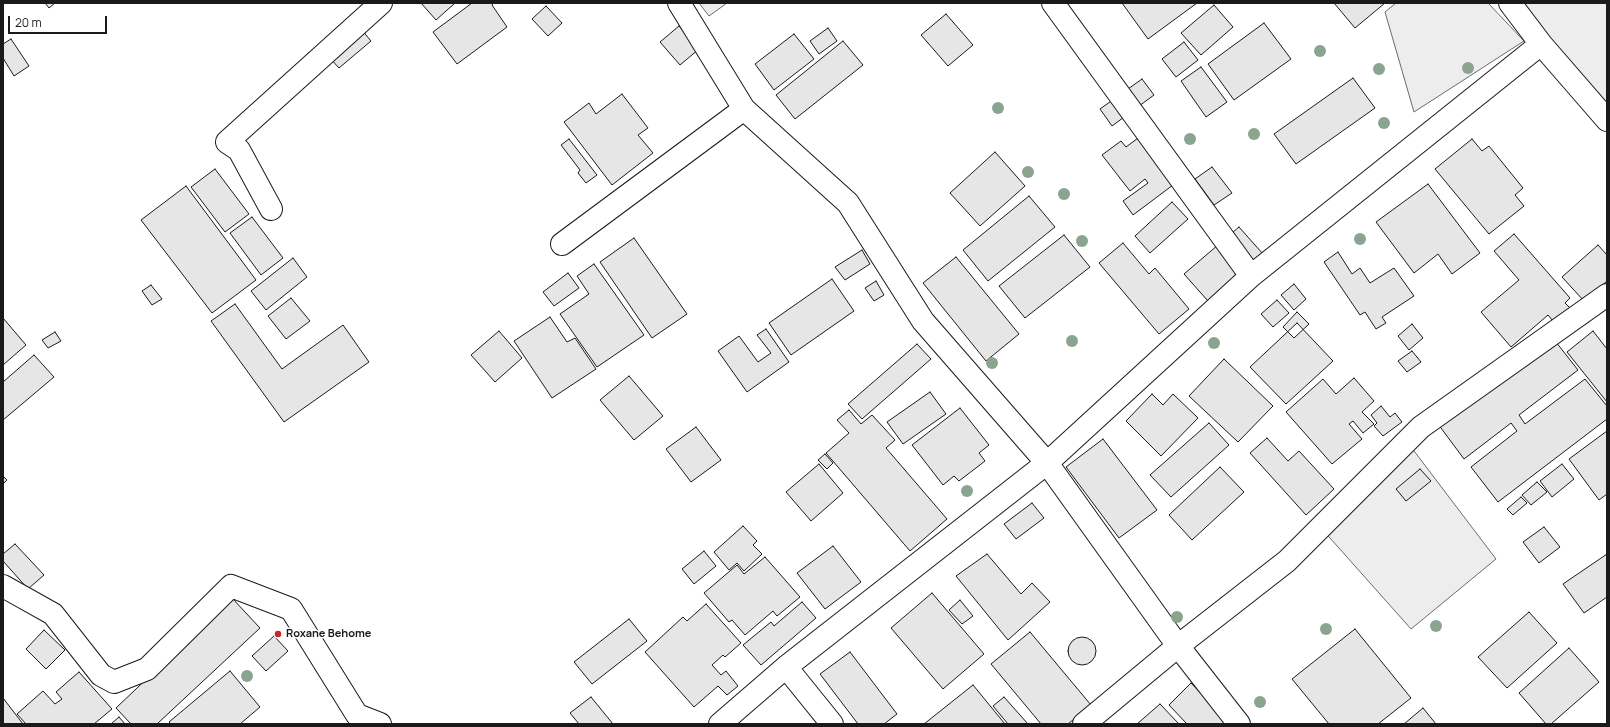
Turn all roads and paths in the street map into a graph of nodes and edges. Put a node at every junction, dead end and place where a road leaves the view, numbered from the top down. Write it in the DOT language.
graph roads {
  1 [pos="381,3"];
  2 [pos="679,3"];
  3 [pos="1053,3"];
  4 [pos="1510,3"];
  5 [pos="1541,44"];
  6 [pos="744,109"];
  7 [pos="1607,120"];
  8 [pos="271,209"];
  9 [pos="562,244"];
  10 [pos="1251,276"];
  11 [pos="1607,295"];
  12 [pos="1047,463"];
  13 [pos="3,586"];
  14 [pos="1178,646"];
  15 [pos="786,666"];
  16 [pos="380,724"];
  17 [pos="720,724"];
  18 [pos="832,724"];
  19 [pos="1084,724"];
  20 [pos="1239,724"];
  1 -- 8 [label="street"];
  2 -- 6 [label="street"];
  3 -- 10 [label="street"];
  4 -- 5 [label="street"];
  5 -- 7 [label="street"];
  5 -- 10 [label="street"];
  6 -- 9 [label="street"];
  6 -- 12 [label="street"];
  10 -- 12 [label="street"];
  11 -- 14 [label="street"];
  12 -- 14 [label="street"];
  12 -- 15 [label="street"];
  13 -- 16 [label="street"];
  14 -- 19 [label="street"];
  14 -- 20 [label="street"];
  15 -- 17 [label="street"];
  15 -- 18 [label="street"];
}
